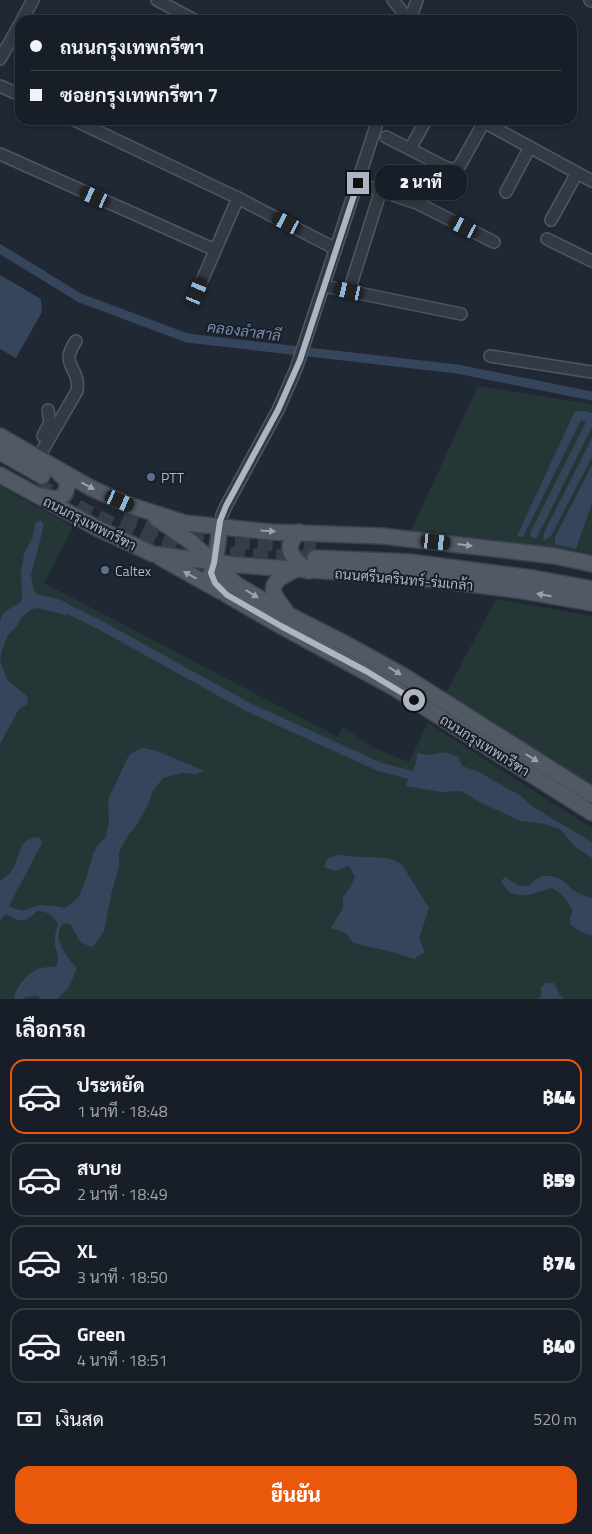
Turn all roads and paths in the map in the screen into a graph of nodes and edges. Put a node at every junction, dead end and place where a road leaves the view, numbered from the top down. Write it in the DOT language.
graph roads {
  1 [pos="33,0"];
  2 [pos="393,0"];
  3 [pos="417,0"];
  4 [pos="162,1"];
  5 [pos="25,15"];
  6 [pos="186,15"];
  7 [pos="406,15"];
  8 [pos="412,15"];
  9 [pos="15,33"];
  10 [pos="0,59"];
  11 [pos="0,86"];
  12 [pos="15,93"];
  13 [pos="85,125"];
  14 [pos="376,125"];
  15 [pos="423,125"];
  16 [pos="480,125"];
  17 [pos="489,125"];
  18 [pos="386,137"];
  19 [pos="530,147"];
  20 [pos="410,149"];
  21 [pos="0,154"];
  22 [pos="577,173"];
  23 [pos="592,181"];
  24 [pos="358,183"];
  25 [pos="381,190"];
  26 [pos="506,192"];
  27 [pos="238,198"];
  28 [pos="551,220"];
  29 [pos="548,239"];
  30 [pos="494,242"];
  31 [pos="336,249"];
  32 [pos="215,250"];
  33 [pos="592,261"];
  34 [pos="324,286"];
  35 [pos="349,291"];
  36 [pos="197,292"];
  37 [pos="461,314"];
  38 [pos="76,341"];
  39 [pos="490,356"];
  40 [pos="592,372"];
  41 [pos="48,410"];
  42 [pos="0,436"];
  43 [pos="0,452"];
  44 [pos="0,464"];
  45 [pos="38,472"];
  46 [pos="0,475"];
  47 [pos="144,510"];
  48 [pos="220,527"];
  49 [pos="299,532"];
  50 [pos="154,554"];
  51 [pos="309,562"];
  52 [pos="214,563"];
  53 [pos="592,564"];
  54 [pos="592,578"];
  55 [pos="592,589"];
  56 [pos="227,595"];
  57 [pos="592,603"];
  58 [pos="289,615"];
  59 [pos="442,710"];
  60 [pos="592,795"];
  61 [pos="592,812"];
  1 -- 5 [label="street"];
  2 -- 7 [label="street"];
  3 -- 8 [label="street"];
  4 -- 6 [label="street"];
  9 -- 10 [label="street"];
  11 -- 12 [label="street"];
  13 -- 27 [label="street"];
  14 -- 24 [label="street"];
  15 -- 20 [label="street"];
  16 -- 20 [label="street"];
  17 -- 19 [label="street"];
  18 -- 20 [label="street"];
  19 -- 22 [label="street"];
  19 -- 26 [label="street"];
  21 -- 32 [label="street"];
  22 -- 23 [label="street"];
  22 -- 28 [label="street"];
  24 -- 25 [label="street"];
  24 -- 31 [label="street"];
  25 -- 30 [label="street"];
  25 -- 35 [label="street"];
  27 -- 31 [label="street"];
  27 -- 32 [label="street"];
  29 -- 33 [label="street"];
  31 -- 34 [label="street"];
  32 -- 36 [label="street"];
  34 -- 35 [label="street"];
  34 -- 48 [label="street"];
  35 -- 37 [label="street"];
  38 -- 45 [label="street"];
  39 -- 40 [label="street"];
  41 -- 45 [label="street"];
  42 -- 45 [label="main road, ถนนกรุงเทพกรีฑา"];
  43 -- 45 [label="main road, ถนนกรุงเทพกรีฑา"];
  44 -- 45 [label="main road, ถนนกรุงเทพกรีฑา"];
  45 -- 46 [label="main road, ถนนกรุงเทพกรีฑา"];
  45 -- 47 [label="main road, ถนนกรุงเทพกรีฑา, one-way"];
  45 -- 50 [label="main road, ถนนกรุงเทพกรีฑา"];
  47 -- 48 [label="main road, ถนนกรุงเทพกรีฑา"];
  47 -- 52 [label="main road"];
  48 -- 49 [label="main road, one-way"];
  48 -- 52 [label="main road, ถนนกรุงเทพกรีฑา"];
  49 -- 51 [label="main road"];
  49 -- 53 [label="main road, one-way"];
  50 -- 52 [label="main road, ถนนกรุงเทพกรีฑา"];
  56 -- 50 [label="main road, one-way"];
  51 -- 52 [label="main road, ถนนศรีนครินทร์-ร่มเกล้า"];
  51 -- 54 [label="main road, ถนนศรีนครินทร์-ร่มเกล้า"];
  51 -- 55 [label="main road, ถนนศรีนครินทร์-ร่มเกล้า"];
  57 -- 51 [label="main road, ถนนศรีนครินทร์-ร่มเกล้า, one-way"];
  51 -- 58 [label="main road"];
  52 -- 56 [label="main road, ถนนกรุงเทพกรีฑา"];
  52 -- 58 [label="main road, ถนนกรุงเทพกรีฑา, one-way"];
  56 -- 59 [label="main road, ถนนกรุงเทพกรีฑา"];
  58 -- 59 [label="main road, ถนนกรุงเทพกรีฑา, one-way"];
  59 -- 60 [label="main road, ถนนกรุงเทพกรีฑา, one-way"];
  59 -- 61 [label="main road, ถนนกรุงเทพกรีฑา"];
}
